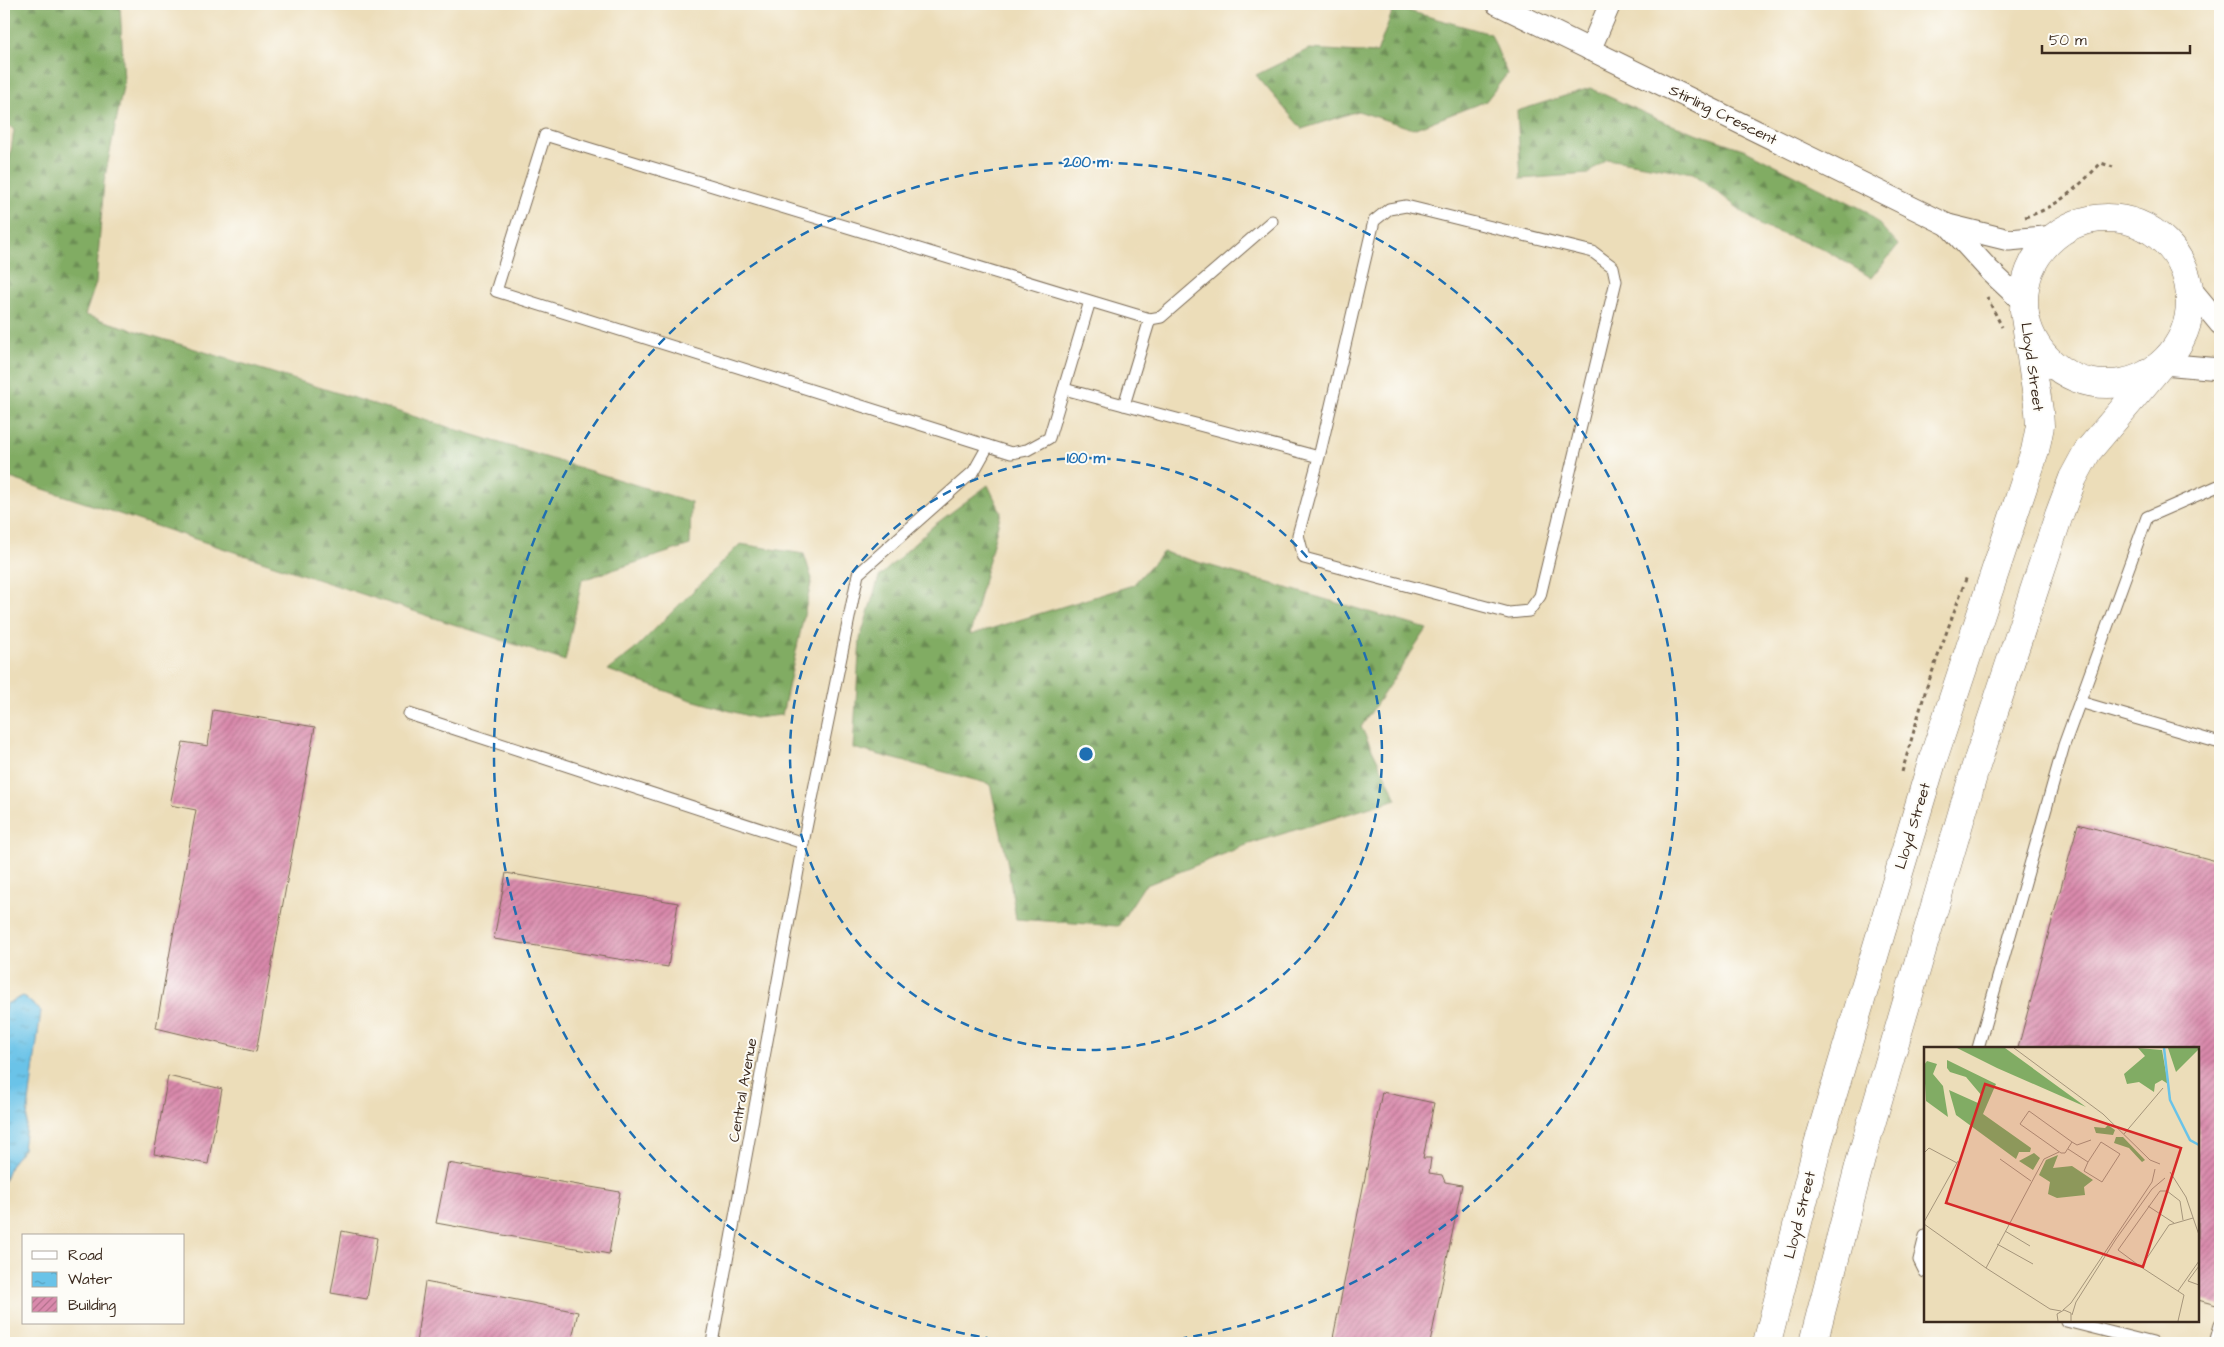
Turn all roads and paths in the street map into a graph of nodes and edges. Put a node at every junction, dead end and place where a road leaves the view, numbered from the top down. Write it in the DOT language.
graph roads {
  1 [pos="1497,4"];
  2 [pos="1610,4"];
  3 [pos="1590,50"];
  4 [pos="1272,221"];
  5 [pos="1948,225"];
  6 [pos="2055,236"];
  7 [pos="2191,289"];
  8 [pos="1090,301"];
  9 [pos="2024,306"];
  10 [pos="1150,319"];
  11 [pos="2220,324"];
  12 [pos="2161,365"];
  13 [pos="2220,369"];
  14 [pos="1064,389"];
  15 [pos="1124,405"];
  16 [pos="988,446"];
  17 [pos="1318,457"];
  18 [pos="2220,487"];
  19 [pos="2080,702"];
  20 [pos="409,714"];
  21 [pos="2220,743"];
  22 [pos="804,843"];
  23 [pos="1978,1047"];
  24 [pos="1924,1240"];
  25 [pos="1924,1270"];
  26 [pos="2070,1322"];
  27 [pos="2220,1325"];
  28 [pos="712,1343"];
  29 [pos="1767,1343"];
  30 [pos="1813,1343"];
  31 [pos="2153,1343"];
  32 [pos="2215,1343"];
  1 -- 3 [label="street, Stirling Crescent"];
  2 -- 3 [label="street"];
  3 -- 5 [label="street, Stirling Crescent"];
  4 -- 10 [label="lane"];
  5 -- 6 [label="street, Stirling Crescent"];
  5 -- 9 [label="street, Stirling Crescent"];
  6 -- 7 [label="main road"];
  6 -- 9 [label="main road"];
  7 -- 11 [label="street"];
  7 -- 12 [label="main road"];
  8 -- 10 [label="lane"];
  8 -- 14 [label="lane"];
  8 -- 16 [label="lane"];
  9 -- 12 [label="main road"];
  9 -- 29 [label="main road, Lloyd Street"];
  10 -- 15 [label="lane"];
  12 -- 13 [label="street"];
  12 -- 30 [label="main road"];
  14 -- 15 [label="lane"];
  14 -- 16 [label="lane"];
  15 -- 17 [label="lane"];
  16 -- 22 [label="lane, Central Avenue"];
  17 -- 17 [label="lane"];
  18 -- 19 [label="lane"];
  19 -- 21 [label="lane"];
  19 -- 23 [label="lane"];
  20 -- 22 [label="lane"];
  22 -- 28 [label="lane, Central Avenue"];
  24 -- 25 [label="lane"];
  26 -- 31 [label="lane"];
  27 -- 32 [label="lane"];
}
